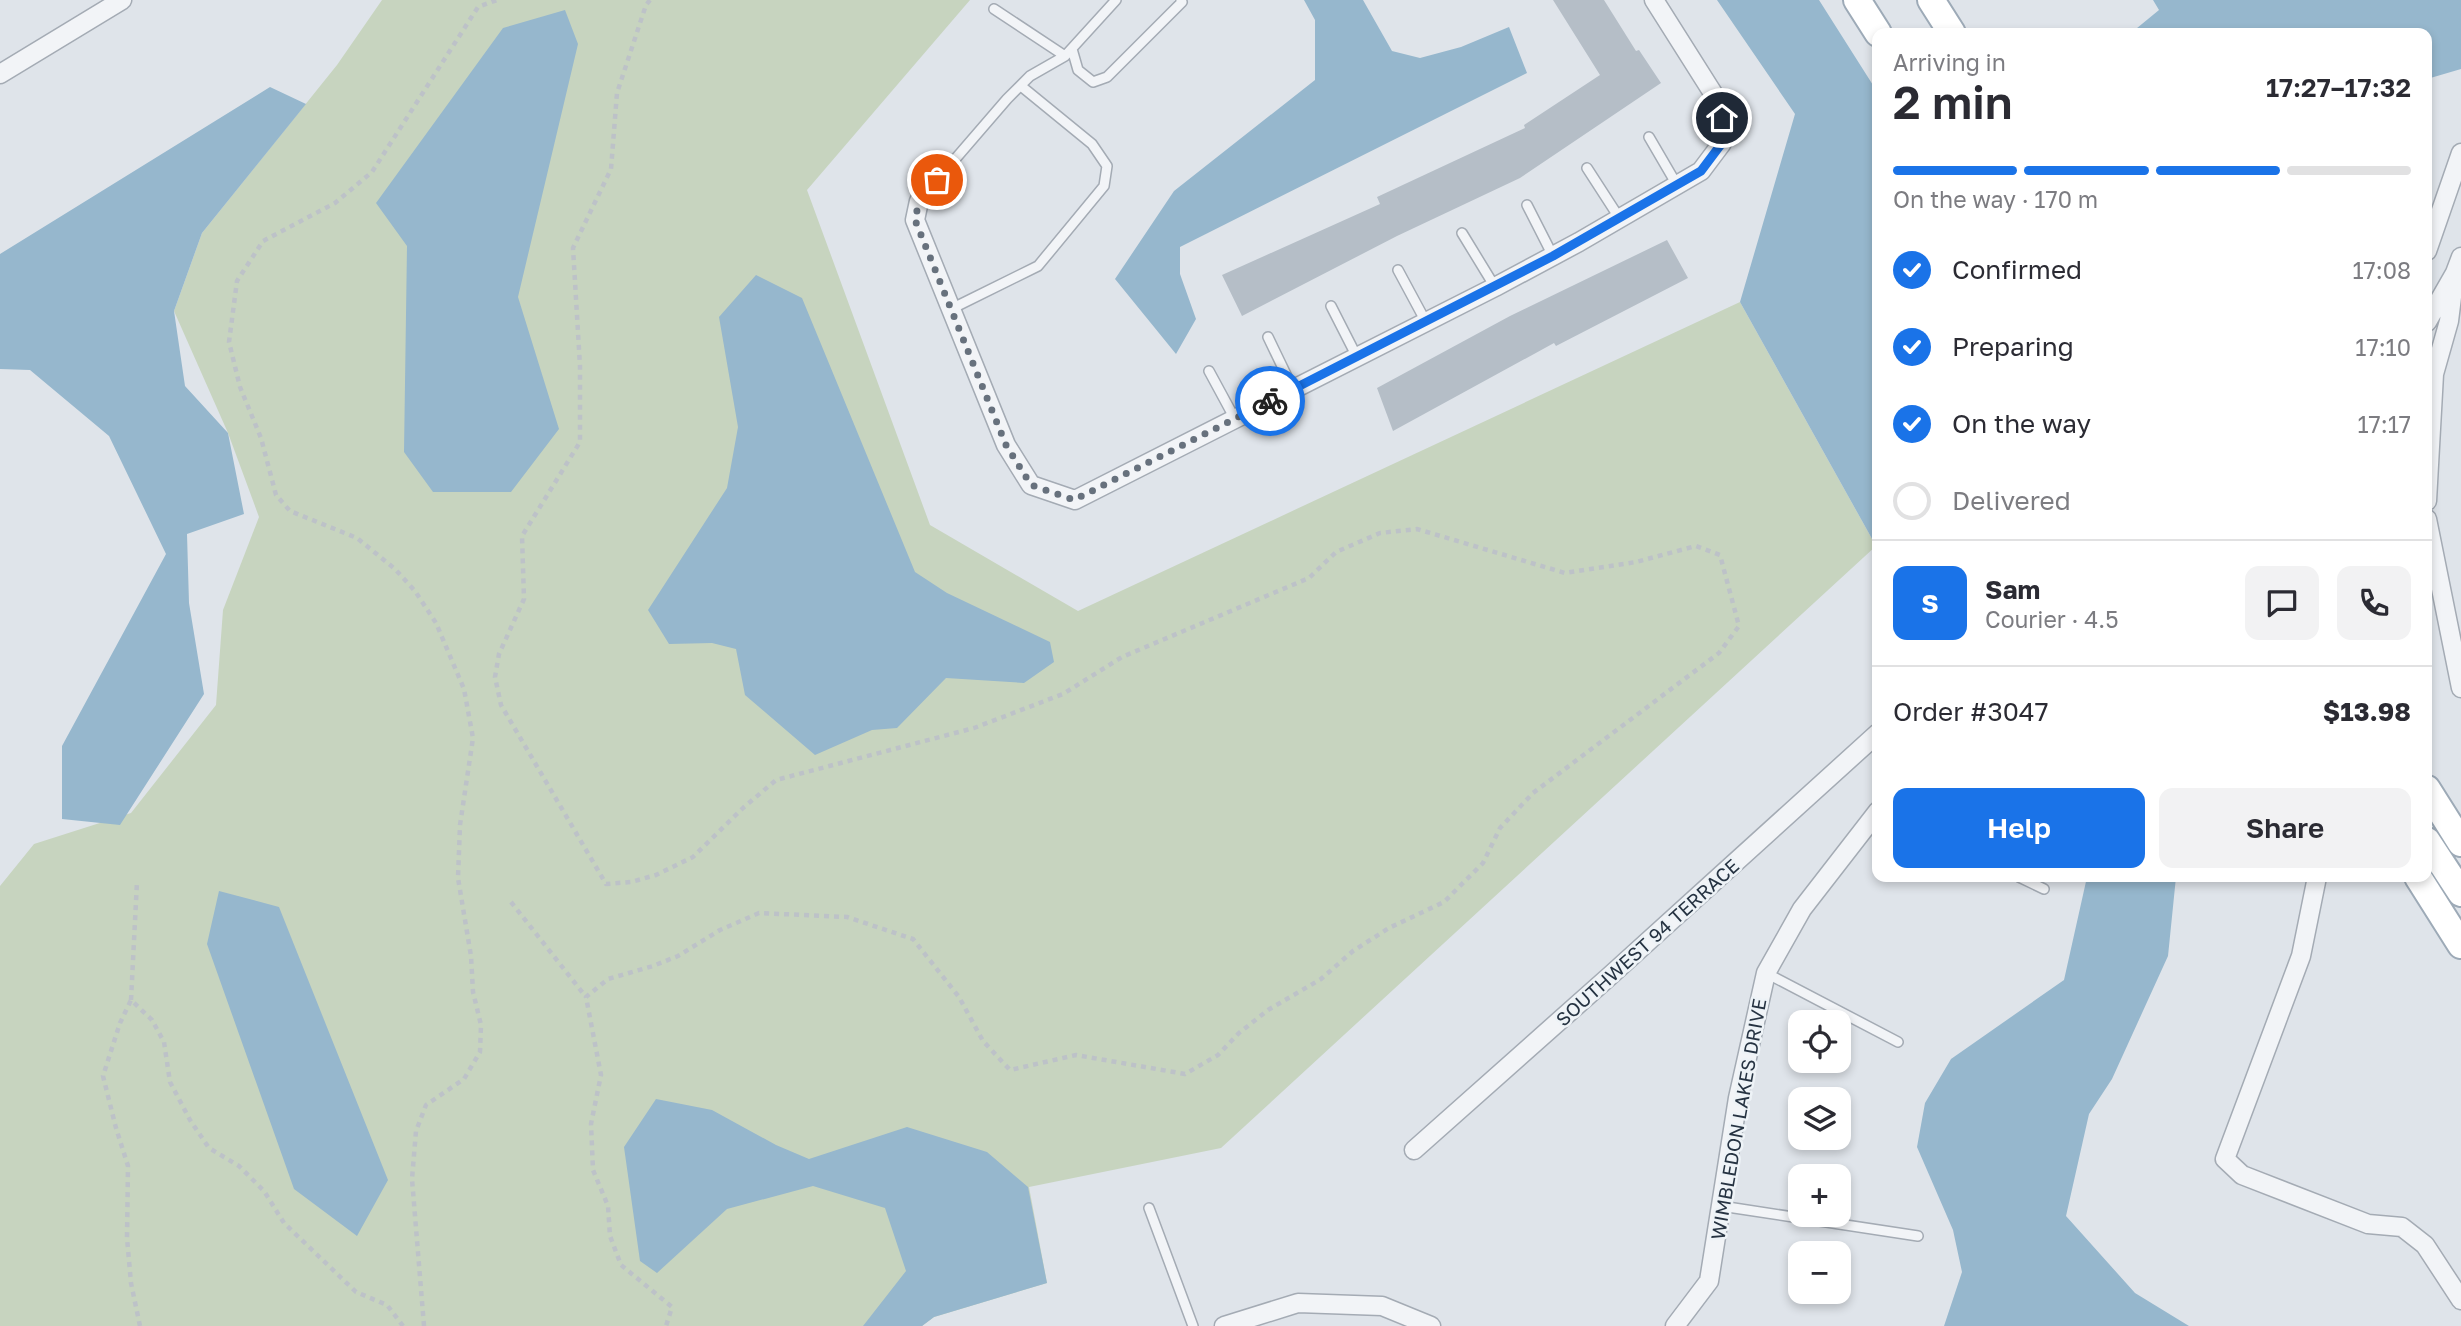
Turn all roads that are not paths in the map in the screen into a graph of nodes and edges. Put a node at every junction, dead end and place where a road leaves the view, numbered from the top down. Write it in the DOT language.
graph roads {
  1 [pos="122,0"];
  2 [pos="1116,0"];
  3 [pos="1181,0"];
  4 [pos="1654,0"];
  5 [pos="1857,0"];
  6 [pos="1931,0"];
  7 [pos="994,9"];
  8 [pos="1875,28"];
  9 [pos="1949,28"];
  10 [pos="1068,52"];
  11 [pos="0,74"];
  12 [pos="1021,86"];
  13 [pos="1648,137"];
  14 [pos="2461,153"];
  15 [pos="1587,167"];
  16 [pos="1677,185"];
  17 [pos="919,201"];
  18 [pos="1527,205"];
  19 [pos="1620,219"];
  20 [pos="1462,233"];
  21 [pos="2432,237"];
  22 [pos="1553,256"];
  23 [pos="2458,265"];
  24 [pos="1398,270"];
  25 [pos="1494,288"];
  26 [pos="1332,306"];
  27 [pos="951,309"];
  28 [pos="2432,313"];
  29 [pos="1426,323"];
  30 [pos="1268,337"];
  31 [pos="1357,357"];
  32 [pos="1209,371"];
  33 [pos="1293,390"];
  34 [pos="2432,410"];
  35 [pos="1235,419"];
  36 [pos="2432,544"];
  37 [pos="2461,688"];
  38 [pos="1872,738"];
  39 [pos="2432,797"];
  40 [pos="1872,819"];
  41 [pos="2461,843"];
  42 [pos="2432,849"];
  43 [pos="2029,882"];
  44 [pos="2316,882"];
  45 [pos="2421,882"];
  46 [pos="2044,889"];
  47 [pos="2461,894"];
  48 [pos="2461,945"];
  49 [pos="1766,973"];
  50 [pos="1898,1042"];
  51 [pos="1414,1150"];
  52 [pos="1721,1206"];
  53 [pos="1149,1208"];
  54 [pos="1918,1236"];
  55 [pos="2461,1300"];
  56 [pos="1193,1326"];
  57 [pos="1224,1326"];
  58 [pos="1431,1326"];
  59 [pos="1675,1326"];
  1 -- 11 [label="street"];
  2 -- 10 [label="lane"];
  3 -- 10 [label="lane"];
  4 -- 16 [label="street"];
  5 -- 8 [label="main road"];
  6 -- 9 [label="main road"];
  7 -- 10 [label="lane"];
  10 -- 12 [label="lane"];
  12 -- 17 [label="lane"];
  12 -- 27 [label="lane"];
  13 -- 16 [label="lane"];
  14 -- 21 [label="street"];
  15 -- 19 [label="lane"];
  16 -- 19 [label="street"];
  17 -- 27 [label="street"];
  18 -- 22 [label="lane"];
  19 -- 22 [label="street"];
  20 -- 25 [label="lane"];
  22 -- 25 [label="street"];
  23 -- 28 [label="street"];
  23 -- 34 [label="street"];
  24 -- 29 [label="lane"];
  25 -- 29 [label="street"];
  26 -- 31 [label="lane"];
  27 -- 35 [label="street"];
  29 -- 31 [label="street"];
  30 -- 33 [label="lane"];
  31 -- 33 [label="street"];
  32 -- 35 [label="lane"];
  33 -- 35 [label="street"];
  36 -- 37 [label="street"];
  38 -- 51 [label="street, SOUTHWEST 94 TERRACE"];
  39 -- 41 [label="main road"];
  40 -- 49 [label="street, WIMBLEDON LAKES DRIVE"];
  42 -- 47 [label="main road"];
  43 -- 46 [label="lane"];
  44 -- 55 [label="street"];
  45 -- 48 [label="main road"];
  49 -- 50 [label="lane"];
  49 -- 52 [label="street, WIMBLEDON LAKES DRIVE"];
  52 -- 54 [label="lane"];
  52 -- 59 [label="street, WIMBLEDON LAKES DRIVE"];
  53 -- 56 [label="lane"];
  57 -- 58 [label="street"];
}
